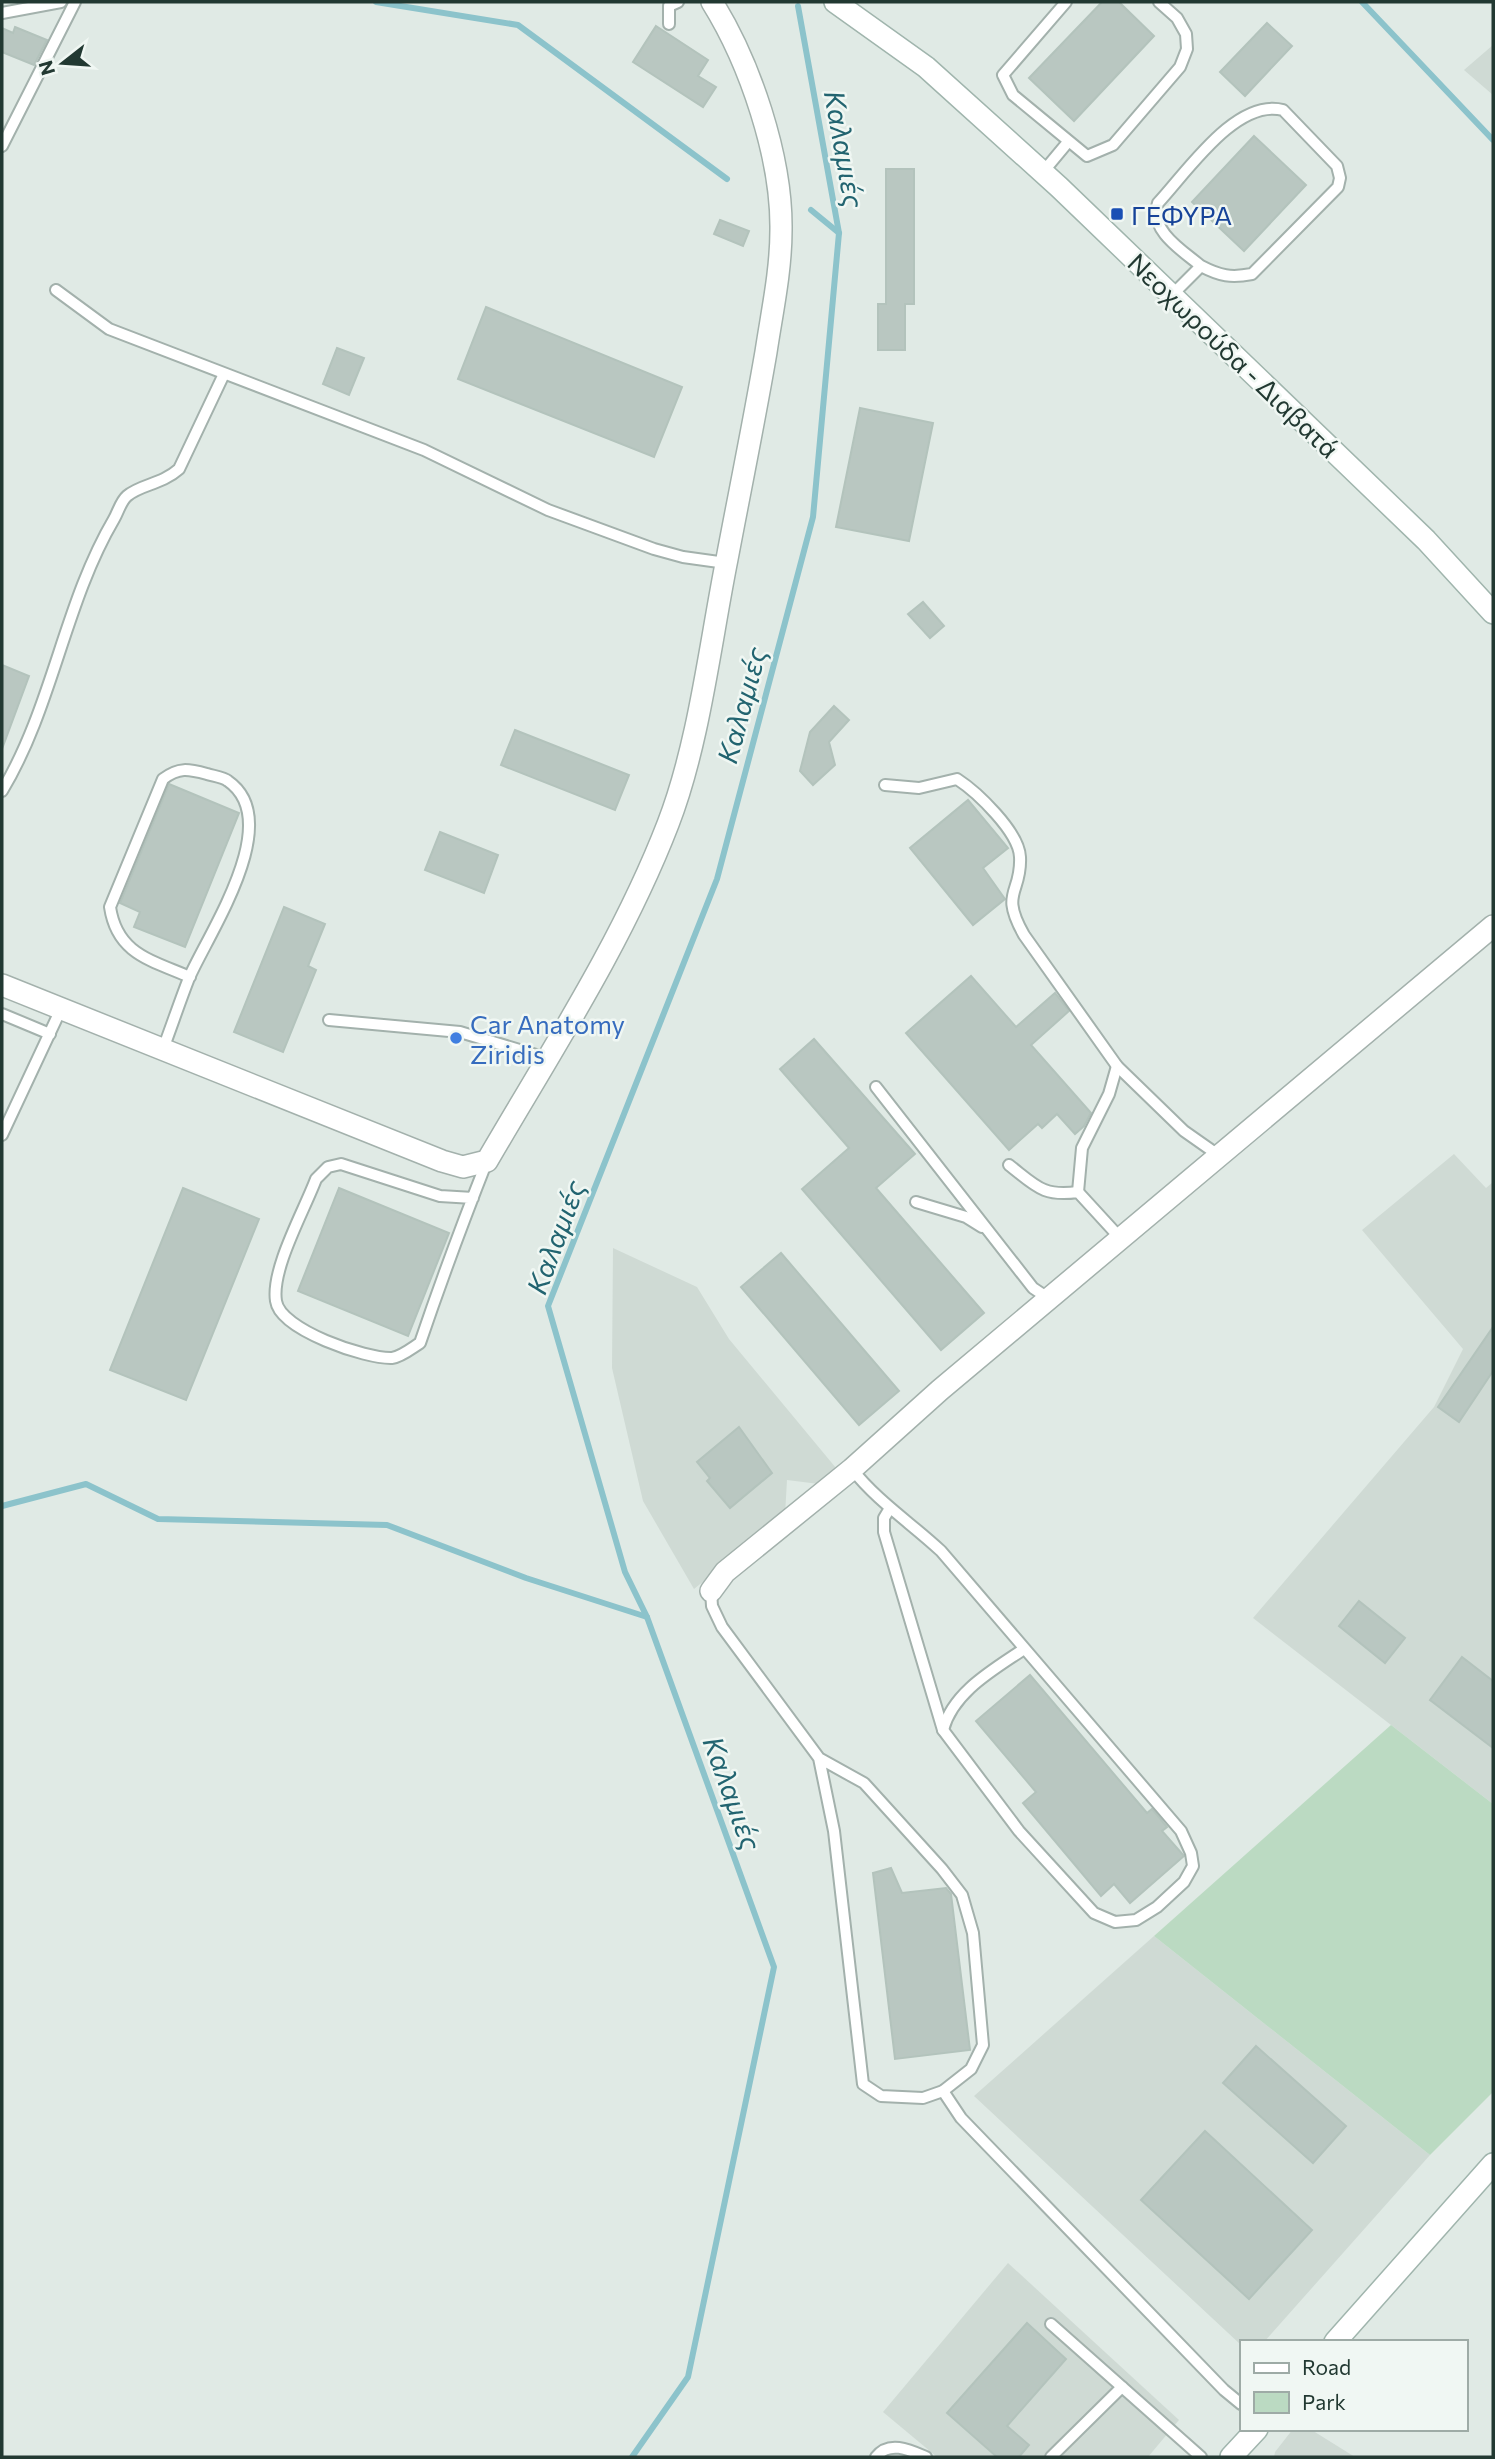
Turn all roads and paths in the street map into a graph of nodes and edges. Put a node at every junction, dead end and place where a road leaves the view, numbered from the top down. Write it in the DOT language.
graph roads {
  1 [pos="61,2"];
  2 [pos="75,2"];
  3 [pos="678,2"];
  4 [pos="712,2"];
  5 [pos="835,2"];
  6 [pos="1066,2"];
  7 [pos="1159,2"];
  8 [pos="2,13"];
  9 [pos="668,24"];
  10 [pos="1068,142"];
  11 [pos="2,146"];
  12 [pos="1043,172"];
  13 [pos="1201,266"];
  14 [pos="56,290"];
  15 [pos="1172,295"];
  16 [pos="224,374"];
  17 [pos="726,563"];
  18 [pos="1493,613"];
  19 [pos="885,785"];
  20 [pos="2,791"];
  21 [pos="1493,926"];
  22 [pos="190,977"];
  23 [pos="2,985"];
  24 [pos="61,1009"];
  25 [pos="2,1014"];
  26 [pos="329,1020"];
  27 [pos="50,1034"];
  28 [pos="163,1048"];
  29 [pos="546,1058"];
  30 [pos="1117,1066"];
  31 [pos="876,1087"];
  32 [pos="2,1135"];
  33 [pos="1221,1157"];
  34 [pos="487,1161"];
  35 [pos="1009,1165"];
  36 [pos="1077,1192"];
  37 [pos="473,1198"];
  38 [pos="916,1202"];
  39 [pos="990,1233"];
  40 [pos="1122,1240"];
  41 [pos="1051,1300"];
  42 [pos="852,1469"];
  43 [pos="890,1508"];
  44 [pos="711,1591"];
  45 [pos="1024,1649"];
  46 [pos="943,1730"];
  47 [pos="819,1758"];
  48 [pos="943,2091"];
  49 [pos="1493,2164"];
  50 [pos="1051,2324"];
  51 [pos="1337,2340"];
  52 [pos="1122,2387"];
  53 [pos="1240,2403"];
  54 [pos="1255,2431"];
  55 [pos="876,2457"];
  56 [pos="926,2457"];
  57 [pos="1051,2457"];
  58 [pos="1201,2457"];
  59 [pos="1231,2457"];
  1 -- 8 [label="lane"];
  2 -- 11 [label="lane"];
  3 -- 9 [label="lane"];
  4 -- 17 [label="street"];
  5 -- 12 [label="street, Νεοχωρούδα - Διαβατά"];
  6 -- 10 [label="lane"];
  7 -- 10 [label="lane"];
  10 -- 12 [label="lane"];
  12 -- 15 [label="street, Νεοχωρούδα - Διαβατά"];
  13 -- 13 [label="lane"];
  13 -- 15 [label="lane"];
  14 -- 16 [label="lane"];
  15 -- 18 [label="street, Νεοχωρούδα - Διαβατά"];
  16 -- 17 [label="lane"];
  16 -- 20 [label="lane"];
  17 -- 29 [label="street"];
  19 -- 30 [label="lane"];
  21 -- 33 [label="street"];
  22 -- 22 [label="lane"];
  22 -- 28 [label="lane"];
  23 -- 24 [label="street"];
  24 -- 27 [label="lane"];
  24 -- 28 [label="street"];
  25 -- 27 [label="lane"];
  26 -- 29 [label="lane"];
  27 -- 32 [label="lane"];
  28 -- 34 [label="street"];
  29 -- 34 [label="street"];
  30 -- 33 [label="lane"];
  30 -- 36 [label="lane"];
  31 -- 39 [label="lane"];
  33 -- 40 [label="street"];
  34 -- 37 [label="lane"];
  35 -- 36 [label="lane"];
  36 -- 40 [label="lane"];
  37 -- 37 [label="lane"];
  38 -- 39 [label="lane"];
  39 -- 41 [label="lane"];
  40 -- 41 [label="street"];
  41 -- 42 [label="street"];
  42 -- 43 [label="lane"];
  42 -- 44 [label="street"];
  43 -- 45 [label="lane"];
  43 -- 46 [label="lane"];
  44 -- 47 [label="lane"];
  45 -- 46 [label="lane"];
  45 -- 46 [label="lane"];
  47 -- 48 [label="lane"];
  47 -- 48 [label="lane"];
  48 -- 53 [label="lane"];
  49 -- 51 [label="street"];
  50 -- 52 [label="lane"];
  52 -- 57 [label="lane"];
  52 -- 58 [label="lane"];
  54 -- 59 [label="street"];
  55 -- 56 [label="lane"];
}
